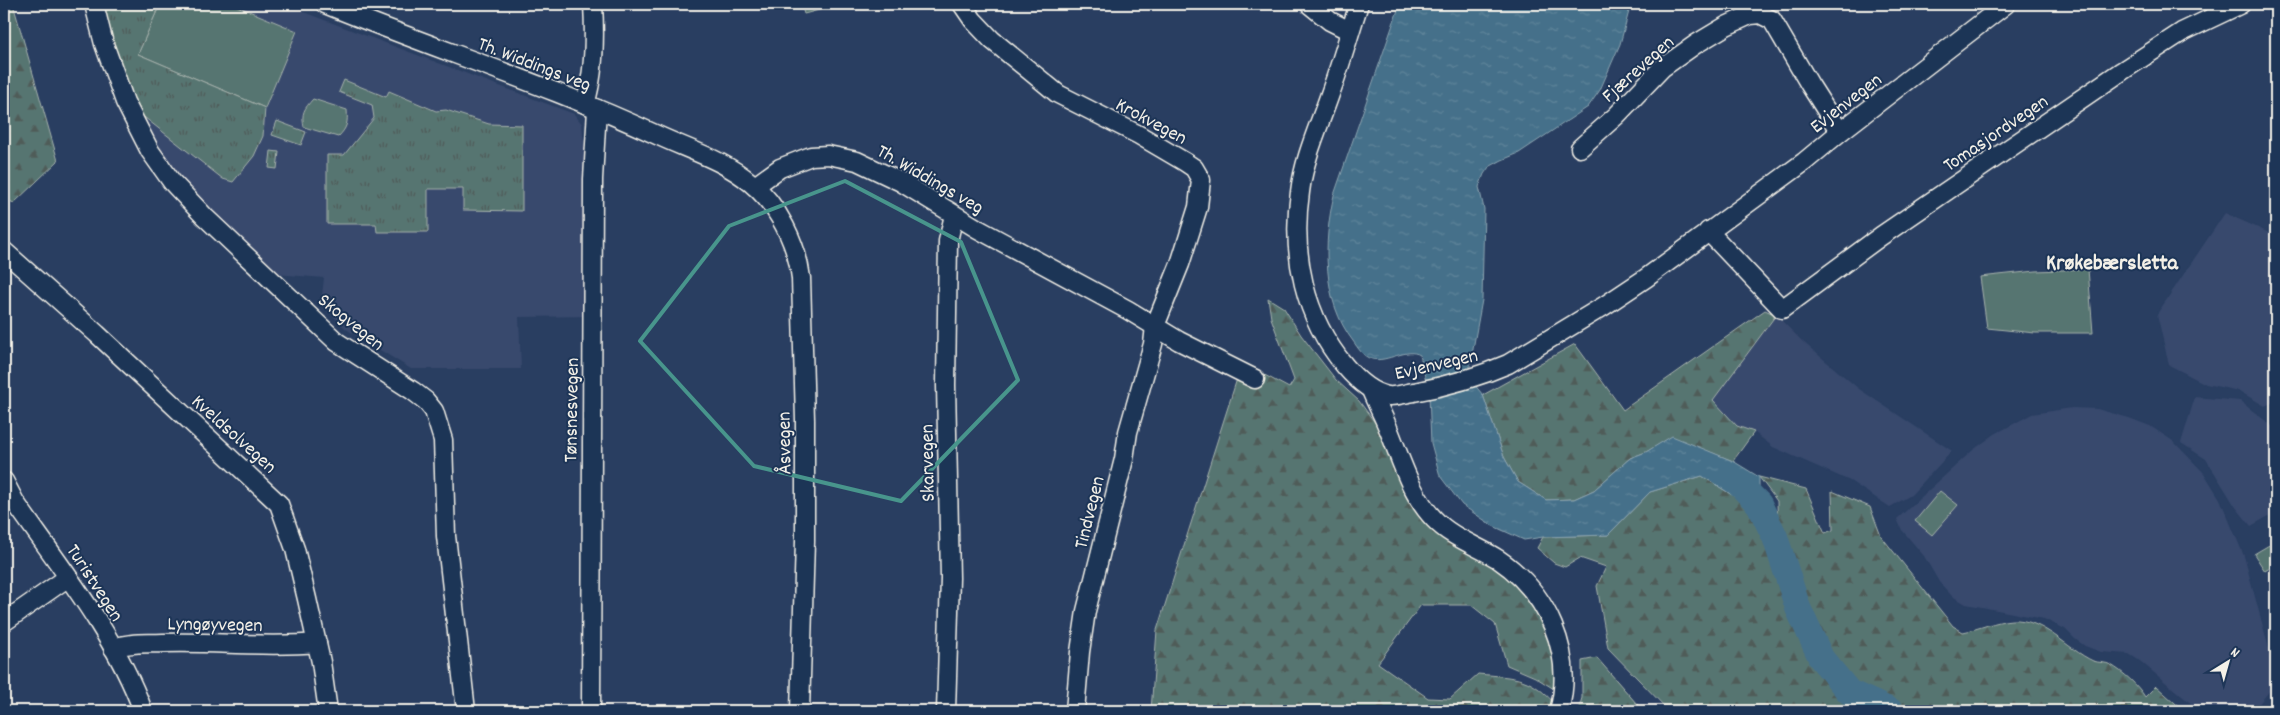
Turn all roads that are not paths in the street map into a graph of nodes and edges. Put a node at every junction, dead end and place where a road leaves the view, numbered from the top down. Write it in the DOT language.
graph roads {
  1 [pos="94,4"];
  2 [pos="325,4"];
  3 [pos="593,4"];
  4 [pos="962,4"];
  5 [pos="1309,4"];
  6 [pos="1360,4"];
  7 [pos="2006,4"];
  8 [pos="2241,4"];
  9 [pos="1350,31"];
  10 [pos="591,107"];
  11 [pos="1840,132"];
  12 [pos="1580,148"];
  13 [pos="755,186"];
  14 [pos="954,215"];
  15 [pos="1708,231"];
  16 [pos="4,251"];
  17 [pos="1155,326"];
  18 [pos="1255,380"];
  19 [pos="1371,390"];
  20 [pos="5,489"];
  21 [pos="67,578"];
  22 [pos="4,622"];
  23 [pos="317,642"];
  24 [pos="113,648"];
  25 [pos="143,711"];
  26 [pos="328,711"];
  27 [pos="466,711"];
  28 [pos="591,711"];
  29 [pos="800,711"];
  30 [pos="946,711"];
  31 [pos="1075,711"];
  32 [pos="1559,711"];
  1 -- 27 [label="street, Skogvegen"];
  2 -- 10 [label="street, Th. Widdings veg"];
  3 -- 10 [label="street, Tønsnesvegen"];
  4 -- 17 [label="street, Krokvegen"];
  5 -- 9 [label="street"];
  6 -- 9 [label="street, Evjenvegen"];
  7 -- 11 [label="street, Evjenvegen"];
  8 -- 15 [label="street, Tomasjordvegen"];
  9 -- 19 [label="street, Evjenvegen"];
  10 -- 13 [label="street, Th. Widdings veg"];
  10 -- 28 [label="street, Tønsnesvegen"];
  11 -- 12 [label="street, Fjærevegen"];
  11 -- 15 [label="street, Evjenvegen"];
  13 -- 14 [label="street, Th. Widdings veg"];
  13 -- 29 [label="street, Åsvegen"];
  14 -- 17 [label="street, Th. Widdings veg"];
  14 -- 30 [label="street, Skarvegen"];
  15 -- 19 [label="street, Evjenvegen"];
  16 -- 23 [label="street, Kveldsolvegen"];
  17 -- 18 [label="street, Th. Widdings veg"];
  17 -- 31 [label="street, Tindvegen"];
  19 -- 32 [label="street"];
  20 -- 21 [label="street, Turistvegen"];
  21 -- 22 [label="street"];
  21 -- 24 [label="street, Turistvegen"];
  23 -- 24 [label="street, Lyngøyvegen"];
  23 -- 26 [label="street, Kveldsolvegen"];
  24 -- 25 [label="street, Turistvegen"];
}
